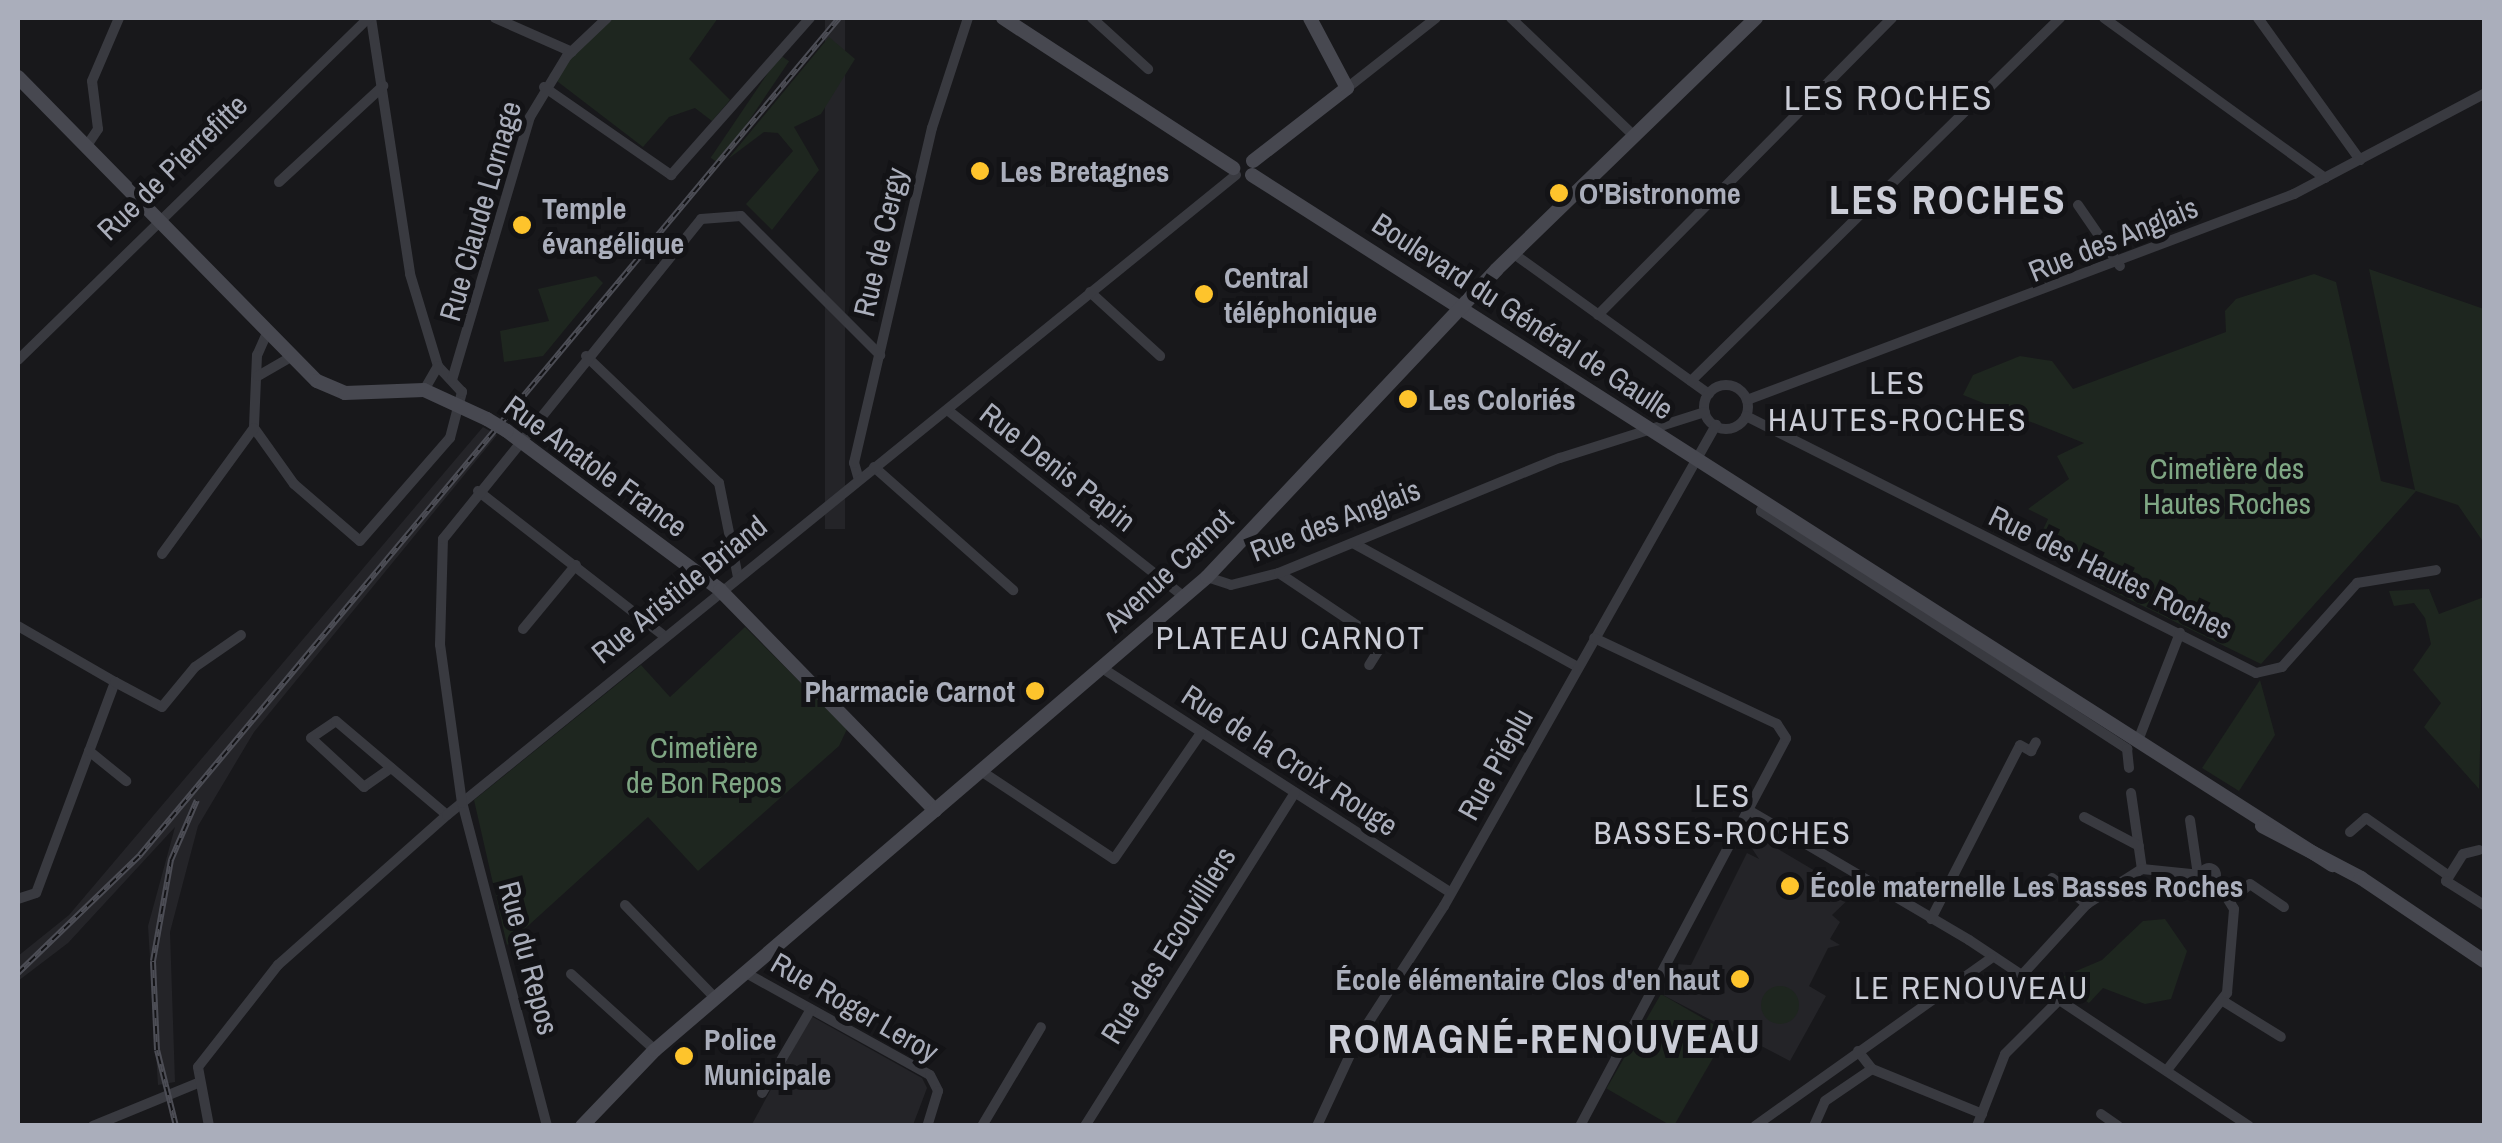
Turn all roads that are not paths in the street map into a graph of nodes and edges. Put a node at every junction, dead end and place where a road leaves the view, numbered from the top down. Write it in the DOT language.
graph roads {
  1 [pos="120,18"];
  2 [pos="370,18"];
  3 [pos="495,18"];
  4 [pos="607,18"];
  5 [pos="810,18"];
  6 [pos="968,18"];
  7 [pos="1003,18"];
  8 [pos="1092,18"];
  9 [pos="1310,18"];
  10 [pos="1436,18"];
  11 [pos="1512,18"];
  12 [pos="1756,18"];
  13 [pos="1892,18"];
  14 [pos="2060,18"];
  15 [pos="2104,18"];
  16 [pos="2258,18"];
  17 [pos="572,52"];
  18 [pos="1148,69"];
  19 [pos="18,76"];
  20 [pos="383,86"];
  21 [pos="544,87"];
  22 [pos="1347,88"];
  23 [pos="2484,94"];
  24 [pos="1633,135"];
  25 [pos="88,144"];
  26 [pos="2360,160"];
  27 [pos="1253,168"];
  28 [pos="1234,171"];
  29 [pos="2326,178"];
  30 [pos="278,182"];
  31 [pos="2078,205"];
  32 [pos="155,218"];
  33 [pos="1514,254"];
  34 [pos="2120,266"];
  35 [pos="1090,292"];
  36 [pos="1461,308"];
  37 [pos="1598,315"];
  38 [pos="268,333"];
  39 [pos="880,355"];
  40 [pos="586,356"];
  41 [pos="1160,356"];
  42 [pos="291,357"];
  43 [pos="18,360"];
  44 [pos="438,366"];
  45 [pos="258,376"];
  46 [pos="452,380"];
  47 [pos="1691,381"];
  48 [pos="424,390"];
  49 [pos="1709,394"];
  50 [pos="1747,400"];
  51 [pos="464,404"];
  52 [pos="950,412"];
  53 [pos="1706,412"];
  54 [pos="1746,416"];
  55 [pos="1716,425"];
  56 [pos="254,428"];
  57 [pos="1647,431"];
  58 [pos="521,440"];
  59 [pos="1695,460"];
  60 [pos="874,468"];
  61 [pos="859,480"];
  62 [pos="478,491"];
  63 [pos="1765,503"];
  64 [pos="1353,544"];
  65 [pos="162,554"];
  66 [pos="576,565"];
  67 [pos="2436,570"];
  68 [pos="1280,573"];
  69 [pos="1208,576"];
  70 [pos="738,577"];
  71 [pos="720,590"];
  72 [pos="1013,590"];
  73 [pos="1184,597"];
  74 [pos="18,626"];
  75 [pos="523,629"];
  76 [pos="2180,633"];
  77 [pos="240,635"];
  78 [pos="664,636"];
  79 [pos="1594,638"];
  80 [pos="1369,665"];
  81 [pos="1578,667"];
  82 [pos="1102,668"];
  83 [pos="115,682"];
  84 [pos="1201,733"];
  85 [pos="2139,738"];
  86 [pos="2036,742"];
  87 [pos="89,751"];
  88 [pos="391,768"];
  89 [pos="2129,768"];
  90 [pos="981,771"];
  91 [pos="126,781"];
  92 [pos="2131,792"];
  93 [pos="1295,793"];
  94 [pos="462,803"];
  95 [pos="935,810"];
  96 [pos="1750,812"];
  97 [pos="446,815"];
  98 [pos="2084,817"];
  99 [pos="2190,820"];
  100 [pos="2350,832"];
  101 [pos="2138,846"];
  102 [pos="2479,850"];
  103 [pos="2142,870"];
  104 [pos="2200,875"];
  105 [pos="2449,876"];
  106 [pos="2052,878"];
  107 [pos="1451,892"];
  108 [pos="18,899"];
  109 [pos="2230,900"];
  110 [pos="2087,904"];
  111 [pos="625,905"];
  112 [pos="2484,905"];
  113 [pos="2284,907"];
  114 [pos="1931,919"];
  115 [pos="1992,958"];
  116 [pos="2484,960"];
  117 [pos="746,973"];
  118 [pos="571,974"];
  119 [pos="2022,974"];
  120 [pos="2060,998"];
  121 [pos="716,999"];
  122 [pos="2222,1002"];
  123 [pos="811,1009"];
  124 [pos="1041,1027"];
  125 [pos="2281,1037"];
  126 [pos="655,1050"];
  127 [pos="1858,1051"];
  128 [pos="1872,1069"];
  129 [pos="2167,1070"];
  130 [pos="198,1082"];
  131 [pos="762,1093"];
  132 [pos="2102,1114"];
  133 [pos="1979,1120"];
  134 [pos="93,1126"];
  135 [pos="209,1126"];
  136 [pos="547,1126"];
  137 [pos="582,1126"];
  138 [pos="927,1126"];
  139 [pos="982,1126"];
  140 [pos="1085,1126"];
  141 [pos="1317,1126"];
  142 [pos="1580,1126"];
  143 [pos="1756,1126"];
  144 [pos="1814,1126"];
  145 [pos="2118,1126"];
  146 [pos="2249,1126"];
  1 -- 25 [label="street"];
  2 -- 20 [label="street"];
  2 -- 32 [label="street, Rue de Pierrefitte"];
  3 -- 17 [label="street"];
  4 -- 17 [label="street, Rue Claude Lornage"];
  5 -- 21 [label="street"];
  6 -- 39 [label="street, Rue de Cergy"];
  7 -- 28 [label="street"];
  8 -- 18 [label="street"];
  9 -- 22 [label="street"];
  10 -- 22 [label="street"];
  11 -- 24 [label="street"];
  12 -- 24 [label="street, Avenue Carnot"];
  13 -- 37 [label="street"];
  14 -- 47 [label="street"];
  15 -- 29 [label="street"];
  16 -- 26 [label="street"];
  17 -- 21 [label="street, Rue Claude Lornage"];
  19 -- 25 [label="street, Rue Anatole France"];
  20 -- 30 [label="street"];
  20 -- 44 [label="street"];
  21 -- 46 [label="street, Rue Claude Lornage"];
  22 -- 27 [label="street"];
  23 -- 26 [label="street, Rue des Anglais"];
  24 -- 33 [label="street, Avenue Carnot"];
  25 -- 32 [label="street, Rue Anatole France"];
  26 -- 29 [label="street, Rue des Anglais"];
  27 -- 28 [label="street"];
  27 -- 36 [label="street, Boulevard du Général de Gaulle"];
  28 -- 35 [label="street, Rue Aristide Briand"];
  29 -- 34 [label="street, Rue des Anglais"];
  31 -- 34 [label="street"];
  32 -- 38 [label="street, Rue Anatole France"];
  32 -- 43 [label="street, Rue de Pierrefitte"];
  33 -- 36 [label="street, Avenue Carnot"];
  33 -- 37 [label="street"];
  34 -- 50 [label="street, Rue des Anglais"];
  35 -- 41 [label="street"];
  35 -- 52 [label="street, Rue Aristide Briand"];
  36 -- 57 [label="street, Boulevard du Général de Gaulle"];
  36 -- 69 [label="street, Avenue Carnot"];
  37 -- 47 [label="street"];
  38 -- 42 [label="street, Rue Anatole France"];
  38 -- 45 [label="street"];
  39 -- 40 [label="street"];
  39 -- 61 [label="street, Rue de Cergy"];
  40 -- 58 [label="street"];
  40 -- 70 [label="street"];
  42 -- 45 [label="street"];
  42 -- 48 [label="street, Rue Anatole France"];
  44 -- 46 [label="street"];
  44 -- 48 [label="street"];
  45 -- 56 [label="street"];
  46 -- 51 [label="street"];
  47 -- 49 [label="street"];
  48 -- 51 [label="street, Rue Anatole France"];
  49 -- 50 [label="street"];
  49 -- 53 [label="street"];
  50 -- 54 [label="street"];
  51 -- 56 [label="street"];
  51 -- 58 [label="street, Rue Anatole France, bridge"];
  52 -- 60 [label="street, Rue Aristide Briand"];
  52 -- 73 [label="street, Rue Denis Papin"];
  53 -- 55 [label="street"];
  53 -- 57 [label="street, Rue des Anglais"];
  54 -- 55 [label="street"];
  54 -- 76 [label="street, Rue des Hautes Roches"];
  55 -- 59 [label="street, Rue Piéplu"];
  56 -- 65 [label="street"];
  57 -- 59 [label="street, Boulevard du Général de Gaulle"];
  57 -- 64 [label="street, Rue des Anglais"];
  58 -- 62 [label="street"];
  58 -- 71 [label="street, Rue Anatole France"];
  59 -- 63 [label="street, Boulevard du Général de Gaulle"];
  59 -- 79 [label="street, Rue Piéplu"];
  60 -- 61 [label="street, Rue Aristide Briand"];
  60 -- 72 [label="street"];
  61 -- 70 [label="street, Rue Aristide Briand"];
  62 -- 66 [label="street"];
  62 -- 94 [label="street"];
  63 -- 85 [label="street, Boulevard du Général de Gaulle"];
  63 -- 89 [label="street, Boulevard du Général de Gaulle"];
  64 -- 68 [label="street, Rue des Anglais"];
  64 -- 81 [label="street"];
  66 -- 75 [label="street"];
  66 -- 78 [label="street"];
  67 -- 76 [label="street, Rue des Hautes Roches"];
  68 -- 69 [label="street, Rue des Anglais"];
  68 -- 80 [label="street"];
  69 -- 73 [label="street, Avenue Carnot"];
  70 -- 71 [label="street, Rue Aristide Briand"];
  71 -- 78 [label="street, Rue Aristide Briand"];
  71 -- 95 [label="street, Rue Anatole France"];
  73 -- 82 [label="street, Avenue Carnot"];
  74 -- 83 [label="street"];
  76 -- 85 [label="street"];
  77 -- 83 [label="street"];
  78 -- 94 [label="street, Rue Aristide Briand"];
  79 -- 81 [label="street, Rue Piéplu"];
  79 -- 96 [label="street"];
  81 -- 107 [label="street, Rue Piéplu"];
  82 -- 84 [label="street, Rue de la Croix Rouge"];
  82 -- 90 [label="street, Avenue Carnot"];
  83 -- 87 [label="street"];
  84 -- 90 [label="street"];
  84 -- 93 [label="street, Rue de la Croix Rouge"];
  85 -- 116 [label="street, Boulevard du Général de Gaulle"];
  86 -- 114 [label="street"];
  87 -- 91 [label="street"];
  87 -- 108 [label="street"];
  88 -- 88 [label="street"];
  88 -- 97 [label="street"];
  90 -- 95 [label="street, Avenue Carnot"];
  92 -- 101 [label="street"];
  93 -- 107 [label="street, Rue de la Croix Rouge"];
  93 -- 140 [label="street, Rue des Ecouvilliers"];
  94 -- 97 [label="street, Rue Aristide Briand"];
  94 -- 136 [label="street, Rue du Repos"];
  95 -- 117 [label="street, Avenue Carnot"];
  96 -- 114 [label="street"];
  96 -- 142 [label="street"];
  97 -- 130 [label="street, Rue Aristide Briand"];
  98 -- 101 [label="street"];
  99 -- 104 [label="street"];
  100 -- 105 [label="street"];
  101 -- 103 [label="street"];
  102 -- 105 [label="street"];
  103 -- 104 [label="street"];
  103 -- 110 [label="street"];
  104 -- 109 [label="street"];
  105 -- 112 [label="street"];
  106 -- 110 [label="street"];
  107 -- 141 [label="street, Rue Piéplu"];
  109 -- 113 [label="street"];
  109 -- 122 [label="street"];
  110 -- 119 [label="street"];
  111 -- 121 [label="street"];
  114 -- 115 [label="street"];
  115 -- 119 [label="street"];
  115 -- 127 [label="street"];
  117 -- 121 [label="street, Avenue Carnot"];
  117 -- 123 [label="street, Rue Roger Leroy"];
  118 -- 126 [label="street"];
  119 -- 120 [label="street"];
  120 -- 129 [label="street"];
  120 -- 133 [label="street"];
  121 -- 126 [label="street, Avenue Carnot"];
  122 -- 125 [label="street"];
  122 -- 129 [label="street"];
  123 -- 131 [label="street"];
  123 -- 138 [label="street, Rue Roger Leroy"];
  124 -- 139 [label="street"];
  126 -- 137 [label="street, Avenue Carnot"];
  127 -- 128 [label="street"];
  127 -- 143 [label="street"];
  128 -- 133 [label="street"];
  128 -- 144 [label="street"];
  129 -- 146 [label="street"];
  130 -- 134 [label="street"];
  130 -- 135 [label="street"];
  132 -- 145 [label="street"];
}
